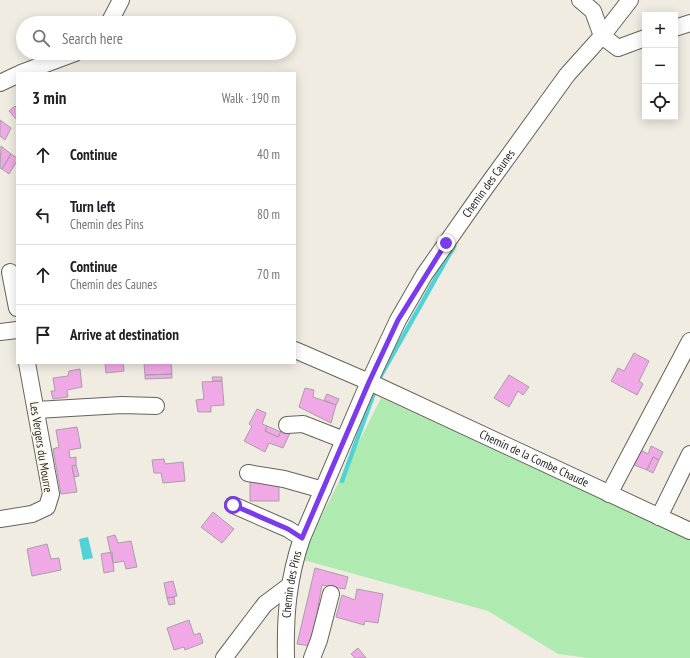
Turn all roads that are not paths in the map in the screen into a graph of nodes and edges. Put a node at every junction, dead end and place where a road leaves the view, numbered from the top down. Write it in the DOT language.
graph roads {
  1 [pos="121,0"];
  2 [pos="580,0"];
  3 [pos="630,0"];
  4 [pos="113,16"];
  5 [pos="690,23"];
  6 [pos="678,27"];
  7 [pos="602,36"];
  8 [pos="642,39"];
  9 [pos="56,60"];
  10 [pos="24,72"];
  11 [pos="16,75"];
  12 [pos="0,83"];
  13 [pos="9,272"];
  14 [pos="16,304"];
  15 [pos="16,330"];
  16 [pos="0,332"];
  17 [pos="690,342"];
  18 [pos="296,350"];
  19 [pos="27,364"];
  20 [pos="374,384"];
  21 [pos="156,406"];
  22 [pos="36,410"];
  23 [pos="287,426"];
  24 [pos="344,440"];
  25 [pos="690,454"];
  26 [pos="248,473"];
  27 [pos="323,490"];
  28 [pos="609,494"];
  29 [pos="233,505"];
  30 [pos="659,517"];
  31 [pos="0,519"];
  32 [pos="690,531"];
  33 [pos="302,538"];
  34 [pos="289,586"];
  35 [pos="331,594"];
  36 [pos="224,658"];
  37 [pos="286,658"];
  38 [pos="312,658"];
  1 -- 4 [label="street"];
  2 -- 7 [label="street"];
  3 -- 7 [label="street, Chemin des Caunes"];
  5 -- 6 [label="street"];
  7 -- 8 [label="street"];
  7 -- 20 [label="street, Chemin des Caunes"];
  9 -- 10 [label="street"];
  11 -- 12 [label="street"];
  13 -- 14 [label="street"];
  15 -- 16 [label="street"];
  17 -- 28 [label="street"];
  18 -- 20 [label="street, Chemin de la Combe Chaude"];
  19 -- 22 [label="street, Les Vergers du Mourre"];
  20 -- 24 [label="street, Chemin des Pins"];
  20 -- 28 [label="street, Chemin de la Combe Chaude"];
  21 -- 22 [label="street"];
  22 -- 31 [label="street, Les Vergers du Mourre"];
  23 -- 24 [label="street"];
  24 -- 27 [label="street, Chemin des Pins"];
  25 -- 30 [label="street"];
  26 -- 27 [label="street"];
  27 -- 33 [label="street, Chemin des Pins"];
  28 -- 30 [label="street, Chemin de la Combe Chaude"];
  29 -- 33 [label="street"];
  30 -- 32 [label="street, Chemin de la Combe Chaude"];
  33 -- 34 [label="street, Chemin des Pins"];
  34 -- 36 [label="street"];
  34 -- 37 [label="street, Chemin des Pins"];
  35 -- 38 [label="street"];
}
